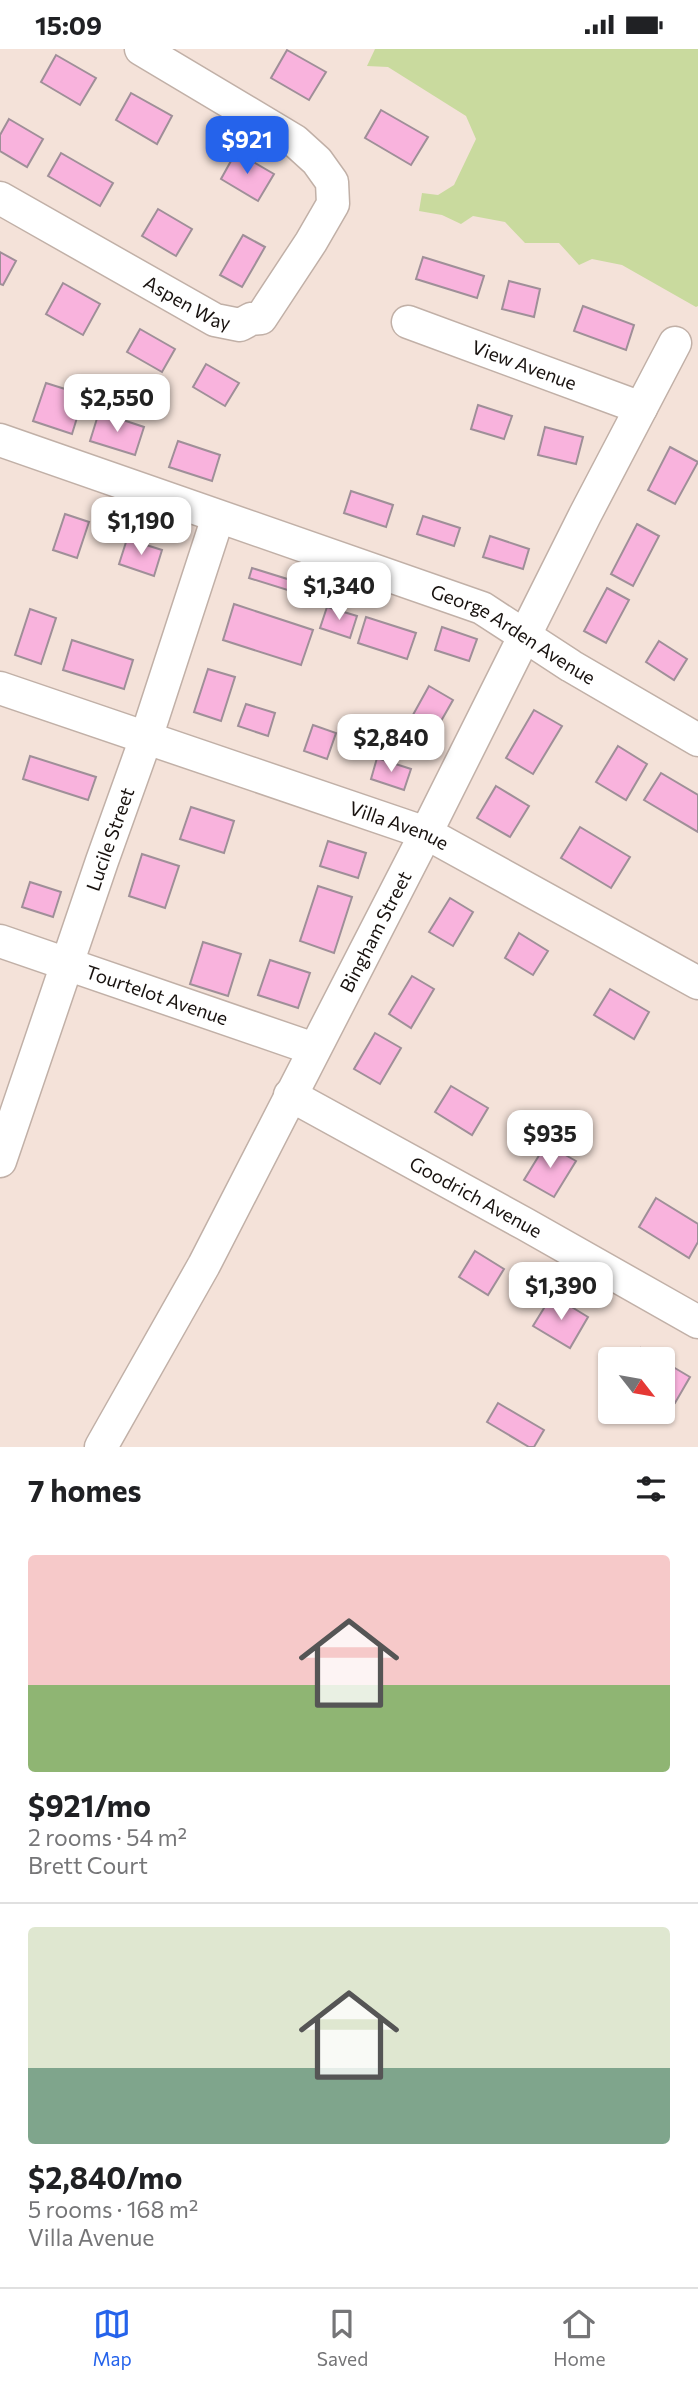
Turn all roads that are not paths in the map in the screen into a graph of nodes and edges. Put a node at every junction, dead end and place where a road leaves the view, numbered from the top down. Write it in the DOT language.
graph roads {
  1 [pos="141,49"];
  2 [pos="0,198"];
  3 [pos="408,322"];
  4 [pos="675,343"];
  5 [pos="640,408"];
  6 [pos="0,440"];
  7 [pos="218,517"];
  8 [pos="526,637"];
  9 [pos="0,688"];
  10 [pos="146,738"];
  11 [pos="698,740"];
  12 [pos="426,833"];
  13 [pos="0,941"];
  14 [pos="68,964"];
  15 [pos="698,983"];
  16 [pos="314,1049"];
  17 [pos="290,1095"];
  18 [pos="0,1161"];
  19 [pos="698,1322"];
  20 [pos="101,1447"];
  1 -- 2 [label="street, Aspen Way"];
  3 -- 5 [label="street, View Avenue"];
  4 -- 5 [label="street, Bingham Street"];
  5 -- 8 [label="street, Bingham Street"];
  6 -- 7 [label="street, George Arden Avenue"];
  7 -- 8 [label="street, George Arden Avenue"];
  7 -- 10 [label="street, Lucile Street"];
  8 -- 11 [label="street, George Arden Avenue"];
  8 -- 12 [label="street, Bingham Street"];
  9 -- 10 [label="street, Villa Avenue"];
  10 -- 12 [label="street, Villa Avenue"];
  10 -- 14 [label="street, Lucile Street"];
  12 -- 15 [label="street, Villa Avenue"];
  12 -- 16 [label="street, Bingham Street"];
  13 -- 14 [label="street, Tourtelot Avenue"];
  14 -- 16 [label="street, Tourtelot Avenue"];
  14 -- 18 [label="street, Lucile Street"];
  16 -- 17 [label="street, Bingham Street"];
  17 -- 19 [label="street, Goodrich Avenue"];
  17 -- 20 [label="street, Bingham Street"];
}
